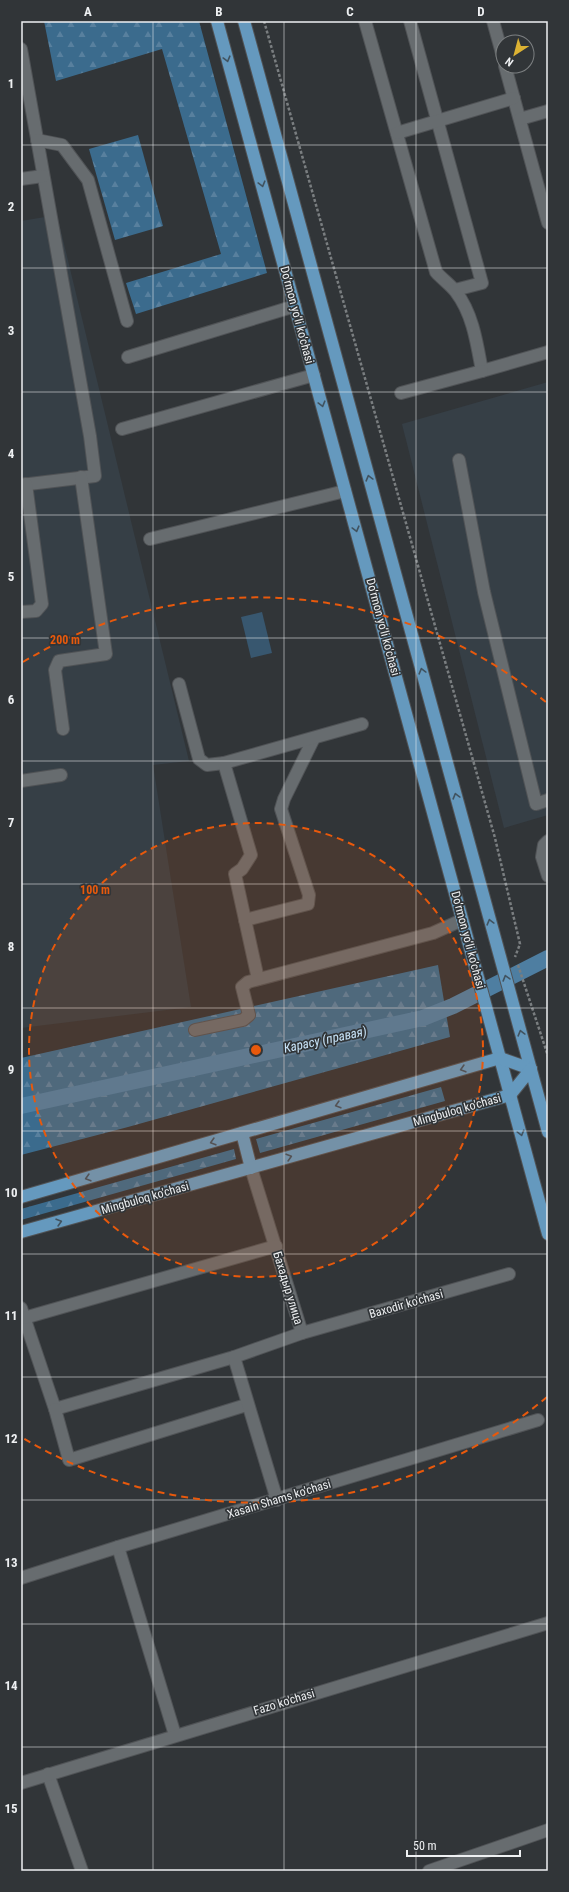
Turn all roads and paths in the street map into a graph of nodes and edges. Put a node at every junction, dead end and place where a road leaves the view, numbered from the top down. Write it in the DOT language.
graph roads {
  1 [pos="217,21"];
  2 [pos="244,21"];
  3 [pos="264,21"];
  4 [pos="365,21"];
  5 [pos="410,21"];
  6 [pos="493,21"];
  7 [pos="497,34"];
  8 [pos="21,53"];
  9 [pos="508,74"];
  10 [pos="514,98"];
  11 [pos="548,111"];
  12 [pos="520,119"];
  13 [pos="438,121"];
  14 [pos="397,133"];
  15 [pos="37,140"];
  16 [pos="43,176"];
  17 [pos="21,179"];
  18 [pos="548,223"];
  19 [pos="455,290"];
  20 [pos="295,306"];
  21 [pos="127,321"];
  22 [pos="548,352"];
  23 [pos="128,357"];
  24 [pos="482,371"];
  25 [pos="314,375"];
  26 [pos="401,393"];
  27 [pos="122,429"];
  28 [pos="459,460"];
  29 [pos="82,477"];
  30 [pos="23,485"];
  31 [pos="345,491"];
  32 [pos="27,536"];
  33 [pos="150,539"];
  34 [pos="21,612"];
  35 [pos="179,684"];
  36 [pos="362,724"];
  37 [pos="63,729"];
  38 [pos="314,738"];
  39 [pos="224,763"];
  40 [pos="61,775"];
  41 [pos="21,781"];
  42 [pos="548,800"];
  43 [pos="548,840"];
  44 [pos="548,876"];
  45 [pos="245,920"];
  46 [pos="462,920"];
  47 [pos="258,979"];
  48 [pos="195,1030"];
  49 [pos="548,1056"];
  50 [pos="500,1058"];
  51 [pos="531,1069"];
  52 [pos="510,1095"];
  53 [pos="544,1099"];
  54 [pos="548,1132"];
  55 [pos="242,1133"];
  56 [pos="251,1168"];
  57 [pos="21,1197"];
  58 [pos="21,1232"];
  59 [pos="548,1234"];
  60 [pos="276,1246"];
  61 [pos="509,1274"];
  62 [pos="23,1313"];
  63 [pos="302,1333"];
  64 [pos="234,1357"];
  65 [pos="243,1406"];
  66 [pos="55,1409"];
  67 [pos="538,1420"];
  68 [pos="277,1500"];
  69 [pos="118,1547"];
  70 [pos="21,1578"];
  71 [pos="548,1623"];
  72 [pos="175,1735"];
  73 [pos="48,1774"];
  74 [pos="21,1782"];
  75 [pos="548,1830"];
  76 [pos="82,1871"];
  77 [pos="429,1871"];
  1 -- 20 [label="main road, Do‘rmon yo‘li ko‘chasi, one-way"];
  51 -- 2 [label="main road, one-way"];
  3 -- 49 [label="path"];
  4 -- 14 [label="street"];
  5 -- 13 [label="street"];
  6 -- 7 [label="street"];
  8 -- 15 [label="street"];
  9 -- 10 [label="street"];
  10 -- 12 [label="street"];
  10 -- 13 [label="street"];
  11 -- 12 [label="street"];
  12 -- 18 [label="street"];
  13 -- 14 [label="street"];
  13 -- 19 [label="street"];
  14 -- 19 [label="street"];
  15 -- 16 [label="street"];
  15 -- 21 [label="street"];
  16 -- 17 [label="street"];
  16 -- 29 [label="street"];
  19 -- 24 [label="street"];
  20 -- 23 [label="street"];
  20 -- 25 [label="main road, Do‘rmon yo‘li ko‘chasi"];
  22 -- 24 [label="street"];
  24 -- 26 [label="street"];
  25 -- 27 [label="street"];
  25 -- 31 [label="main road, Do‘rmon yo‘li ko‘chasi, one-way"];
  28 -- 42 [label="street"];
  29 -- 30 [label="street"];
  29 -- 37 [label="street"];
  30 -- 32 [label="street"];
  31 -- 33 [label="street"];
  31 -- 46 [label="main road, Do‘rmon yo‘li ko‘chasi, one-way"];
  32 -- 34 [label="street"];
  35 -- 39 [label="street"];
  36 -- 38 [label="street"];
  38 -- 39 [label="street"];
  38 -- 45 [label="street"];
  39 -- 45 [label="street"];
  40 -- 41 [label="street"];
  43 -- 44 [label="street"];
  45 -- 47 [label="street"];
  46 -- 47 [label="street"];
  46 -- 50 [label="main road, Do‘rmon yo‘li ko‘chasi"];
  47 -- 48 [label="street"];
  50 -- 51 [label="main road"];
  50 -- 52 [label="main road, Do‘rmon yo‘li ko‘chasi"];
  50 -- 55 [label="main road, one-way"];
  51 -- 52 [label="main road, Mingbuloq ko'chasi"];
  51 -- 53 [label="main road"];
  56 -- 52 [label="main road, Mingbuloq ko'chasi, one-way"];
  52 -- 59 [label="main road, Do‘rmon yo‘li ko‘chasi, one-way"];
  53 -- 54 [label="main road"];
  55 -- 56 [label="main road"];
  55 -- 57 [label="main road, one-way"];
  58 -- 56 [label="main road, Mingbuloq ko'chasi, one-way"];
  56 -- 60 [label="street, Бахадыр улица"];
  60 -- 62 [label="street"];
  60 -- 63 [label="street, Бахадыр улица"];
  61 -- 63 [label="street, Baxodir ko'chasi"];
  62 -- 66 [label="street"];
  63 -- 64 [label="street, Бахадыр улица"];
  64 -- 66 [label="street, Бахадыр улица"];
  64 -- 68 [label="street"];
  65 -- 66 [label="street"];
  67 -- 68 [label="street, Xasain Shams ko'chasi"];
  68 -- 69 [label="street, Xasain Shams ko'chasi"];
  69 -- 70 [label="street, Xasain Shams ko'chasi"];
  69 -- 72 [label="street"];
  71 -- 72 [label="street, Fazo ko'chasi"];
  72 -- 73 [label="street, Fazo ko'chasi"];
  73 -- 74 [label="street, Fazo ko'chasi"];
  73 -- 76 [label="street"];
  75 -- 77 [label="street"];
}
